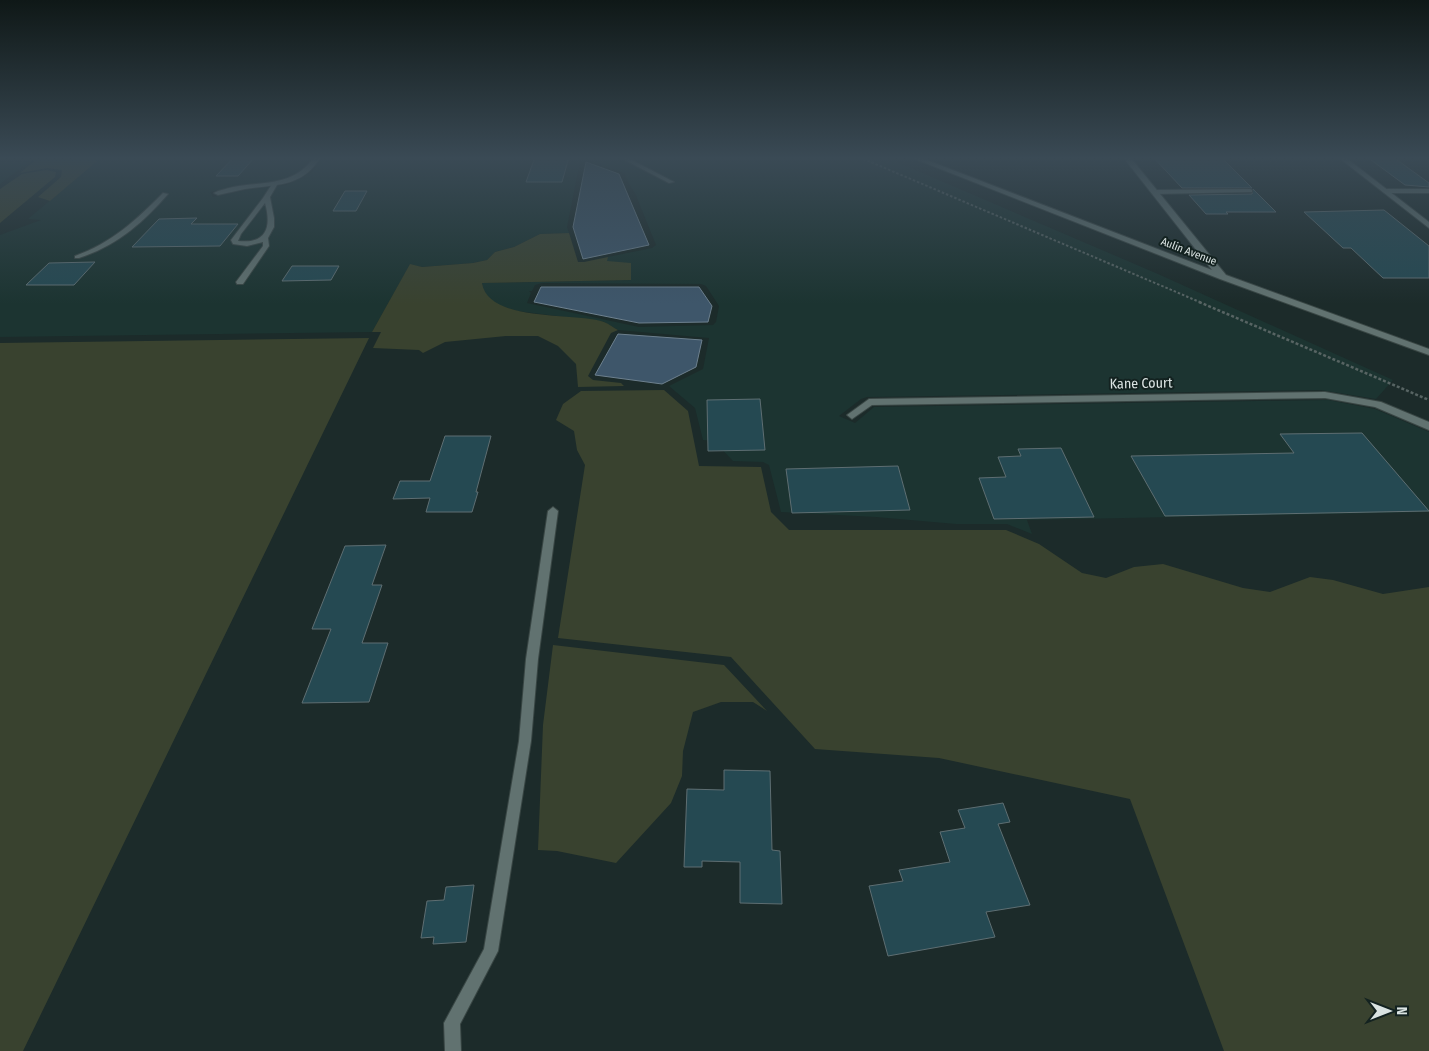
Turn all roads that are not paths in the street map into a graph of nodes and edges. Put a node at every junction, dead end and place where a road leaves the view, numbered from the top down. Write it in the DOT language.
graph roads {
  1 [pos="153,206"];
  2 [pos="261,206"];
  3 [pos="268,206"];
  4 [pos="1040,206"];
  5 [pos="1166,206"];
  6 [pos="1404,206"];
  7 [pos="1429,226"];
  8 [pos="266,239"];
  9 [pos="77,257"];
  10 [pos="1223,277"];
  11 [pos="240,282"];
  12 [pos="1429,352"];
  13 [pos="852,415"];
  14 [pos="1429,426"];
  15 [pos="553,511"];
  16 [pos="452,1051"];
  1 -- 9 [label="lane"];
  2 -- 8 [label="lane"];
  3 -- 8 [label="lane"];
  4 -- 10 [label="street, Aulin Avenue"];
  5 -- 10 [label="street"];
  6 -- 7 [label="street"];
  8 -- 11 [label="lane"];
  10 -- 12 [label="street, Aulin Avenue"];
  13 -- 14 [label="street, Kane Court"];
  15 -- 16 [label="lane"];
}
